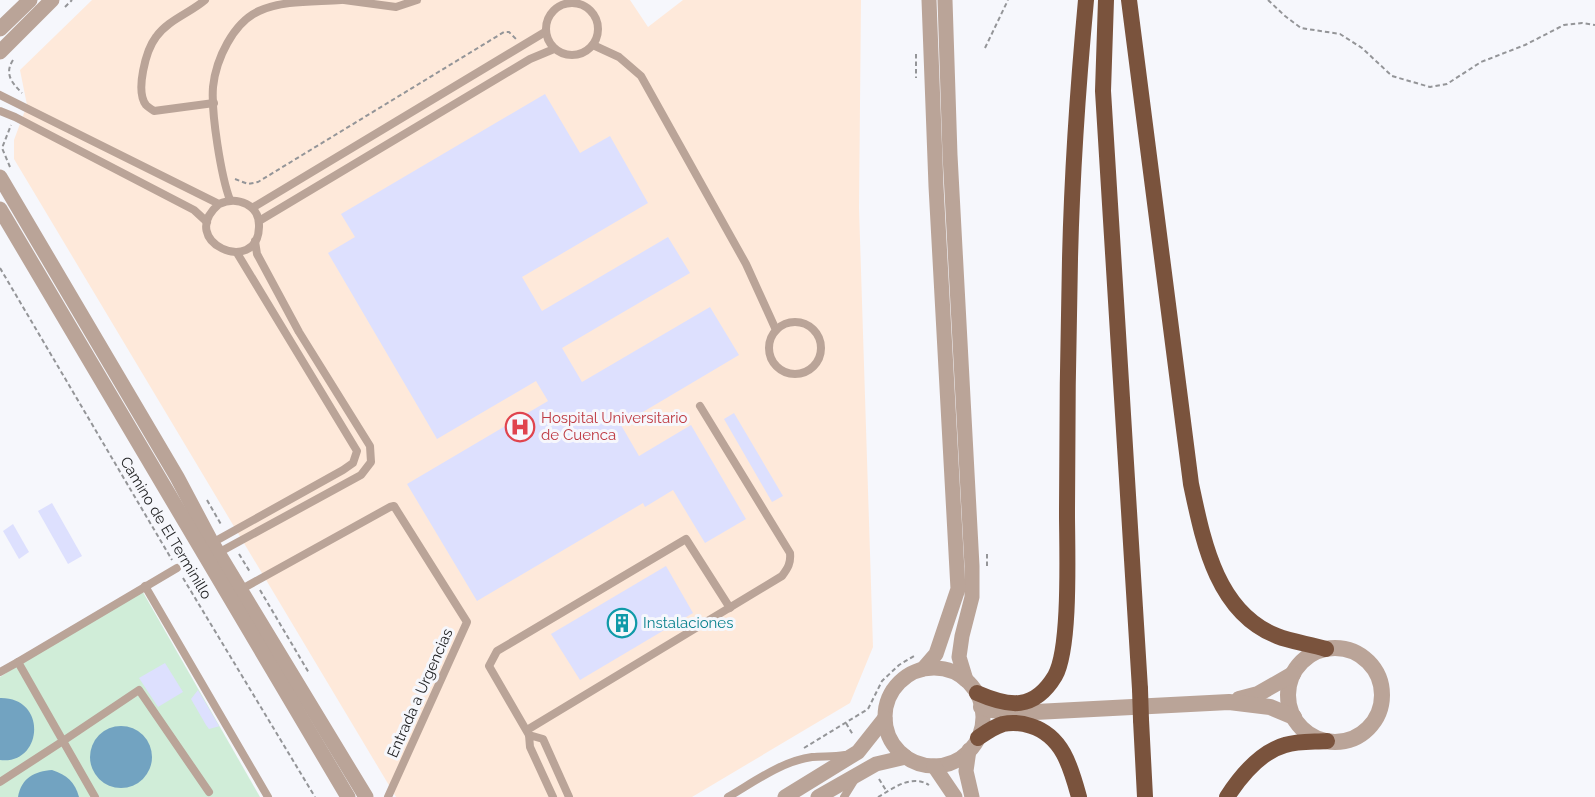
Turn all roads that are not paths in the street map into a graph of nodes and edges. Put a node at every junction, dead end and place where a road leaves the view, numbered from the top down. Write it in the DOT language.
graph roads {
  1 [pos="30,0"];
  2 [pos="205,0"];
  3 [pos="342,0"];
  4 [pos="417,0"];
  5 [pos="929,0"];
  6 [pos="945,0"];
  7 [pos="1086,0"];
  8 [pos="1106,0"];
  9 [pos="1129,0"];
  10 [pos="290,2"];
  11 [pos="563,2"];
  12 [pos="58,4"];
  13 [pos="0,29"];
  14 [pos="545,32"];
  15 [pos="593,45"];
  16 [pos="554,49"];
  17 [pos="0,52"];
  18 [pos="0,95"];
  19 [pos="214,103"];
  20 [pos="0,111"];
  21 [pos="5,172"];
  22 [pos="230,200"];
  23 [pos="219,204"];
  24 [pos="252,208"];
  25 [pos="0,209"];
  26 [pos="259,221"];
  27 [pos="207,222"];
  28 [pos="255,241"];
  29 [pos="237,253"];
  30 [pos="776,330"];
  31 [pos="700,406"];
  32 [pos="215,548"];
  33 [pos="177,568"];
  34 [pos="145,586"];
  35 [pos="240,590"];
  36 [pos="730,608"];
  37 [pos="1326,649"];
  38 [pos="18,662"];
  39 [pos="923,669"];
  40 [pos="0,672"];
  41 [pos="1293,674"];
  42 [pos="975,694"];
  43 [pos="1229,702"];
  44 [pos="1015,713"];
  45 [pos="1294,717"];
  46 [pos="885,718"];
  47 [pos="528,733"];
  48 [pos="976,739"];
  49 [pos="63,741"];
  50 [pos="1327,741"];
  51 [pos="858,752"];
  52 [pos="906,757"];
  53 [pos="934,766"];
  54 [pos="864,771"];
  55 [pos="0,782"];
  56 [pos="209,792"];
  57 [pos="95,797"];
  58 [pos="268,797"];
  59 [pos="348,797"];
  60 [pos="366,797"];
  61 [pos="388,797"];
  62 [pos="553,797"];
  63 [pos="569,797"];
  64 [pos="728,797"];
  65 [pos="785,797"];
  66 [pos="818,797"];
  67 [pos="844,797"];
  68 [pos="955,797"];
  69 [pos="972,797"];
  70 [pos="1079,797"];
  71 [pos="1146,797"];
  72 [pos="1227,797"];
  1 -- 13 [label="street"];
  2 -- 19 [label="lane"];
  3 -- 4 [label="lane"];
  3 -- 10 [label="lane"];
  5 -- 39 [label="street"];
  6 -- 42 [label="street"];
  7 -- 42 [label="highway"];
  8 -- 71 [label="highway, bridge"];
  9 -- 37 [label="highway"];
  10 -- 19 [label="lane"];
  11 -- 14 [label="lane"];
  11 -- 15 [label="lane"];
  12 -- 17 [label="street"];
  14 -- 16 [label="lane"];
  14 -- 24 [label="lane"];
  15 -- 16 [label="lane"];
  15 -- 30 [label="lane"];
  16 -- 26 [label="lane"];
  18 -- 23 [label="lane"];
  19 -- 22 [label="lane"];
  20 -- 27 [label="lane"];
  21 -- 32 [label="street"];
  22 -- 23 [label="lane"];
  22 -- 24 [label="lane"];
  23 -- 27 [label="lane"];
  24 -- 26 [label="lane"];
  25 -- 59 [label="street"];
  26 -- 28 [label="lane"];
  27 -- 29 [label="lane"];
  28 -- 29 [label="lane"];
  28 -- 32 [label="lane"];
  29 -- 32 [label="lane"];
  30 -- 30 [label="lane"];
  31 -- 36 [label="lane"];
  32 -- 35 [label="street"];
  33 -- 34 [label="lane"];
  34 -- 38 [label="lane"];
  34 -- 58 [label="lane"];
  35 -- 60 [label="street"];
  35 -- 61 [label="lane, Entrada a Urgencias"];
  36 -- 47 [label="lane"];
  36 -- 47 [label="lane"];
  37 -- 41 [label="street"];
  37 -- 50 [label="street"];
  38 -- 40 [label="lane"];
  38 -- 49 [label="lane"];
  39 -- 42 [label="street"];
  39 -- 46 [label="street"];
  41 -- 43 [label="street"];
  41 -- 45 [label="street"];
  42 -- 44 [label="street"];
  42 -- 48 [label="street"];
  43 -- 44 [label="street"];
  43 -- 45 [label="street"];
  44 -- 48 [label="street"];
  45 -- 50 [label="street"];
  46 -- 51 [label="street"];
  46 -- 52 [label="street"];
  47 -- 62 [label="lane"];
  47 -- 63 [label="lane"];
  48 -- 53 [label="street"];
  48 -- 69 [label="street"];
  48 -- 70 [label="highway"];
  49 -- 55 [label="lane"];
  49 -- 56 [label="lane"];
  49 -- 57 [label="lane"];
  50 -- 72 [label="highway"];
  51 -- 64 [label="lane"];
  51 -- 65 [label="street"];
  52 -- 53 [label="street"];
  52 -- 54 [label="street"];
  53 -- 68 [label="street"];
  54 -- 66 [label="street"];
  54 -- 67 [label="lane"];
}
